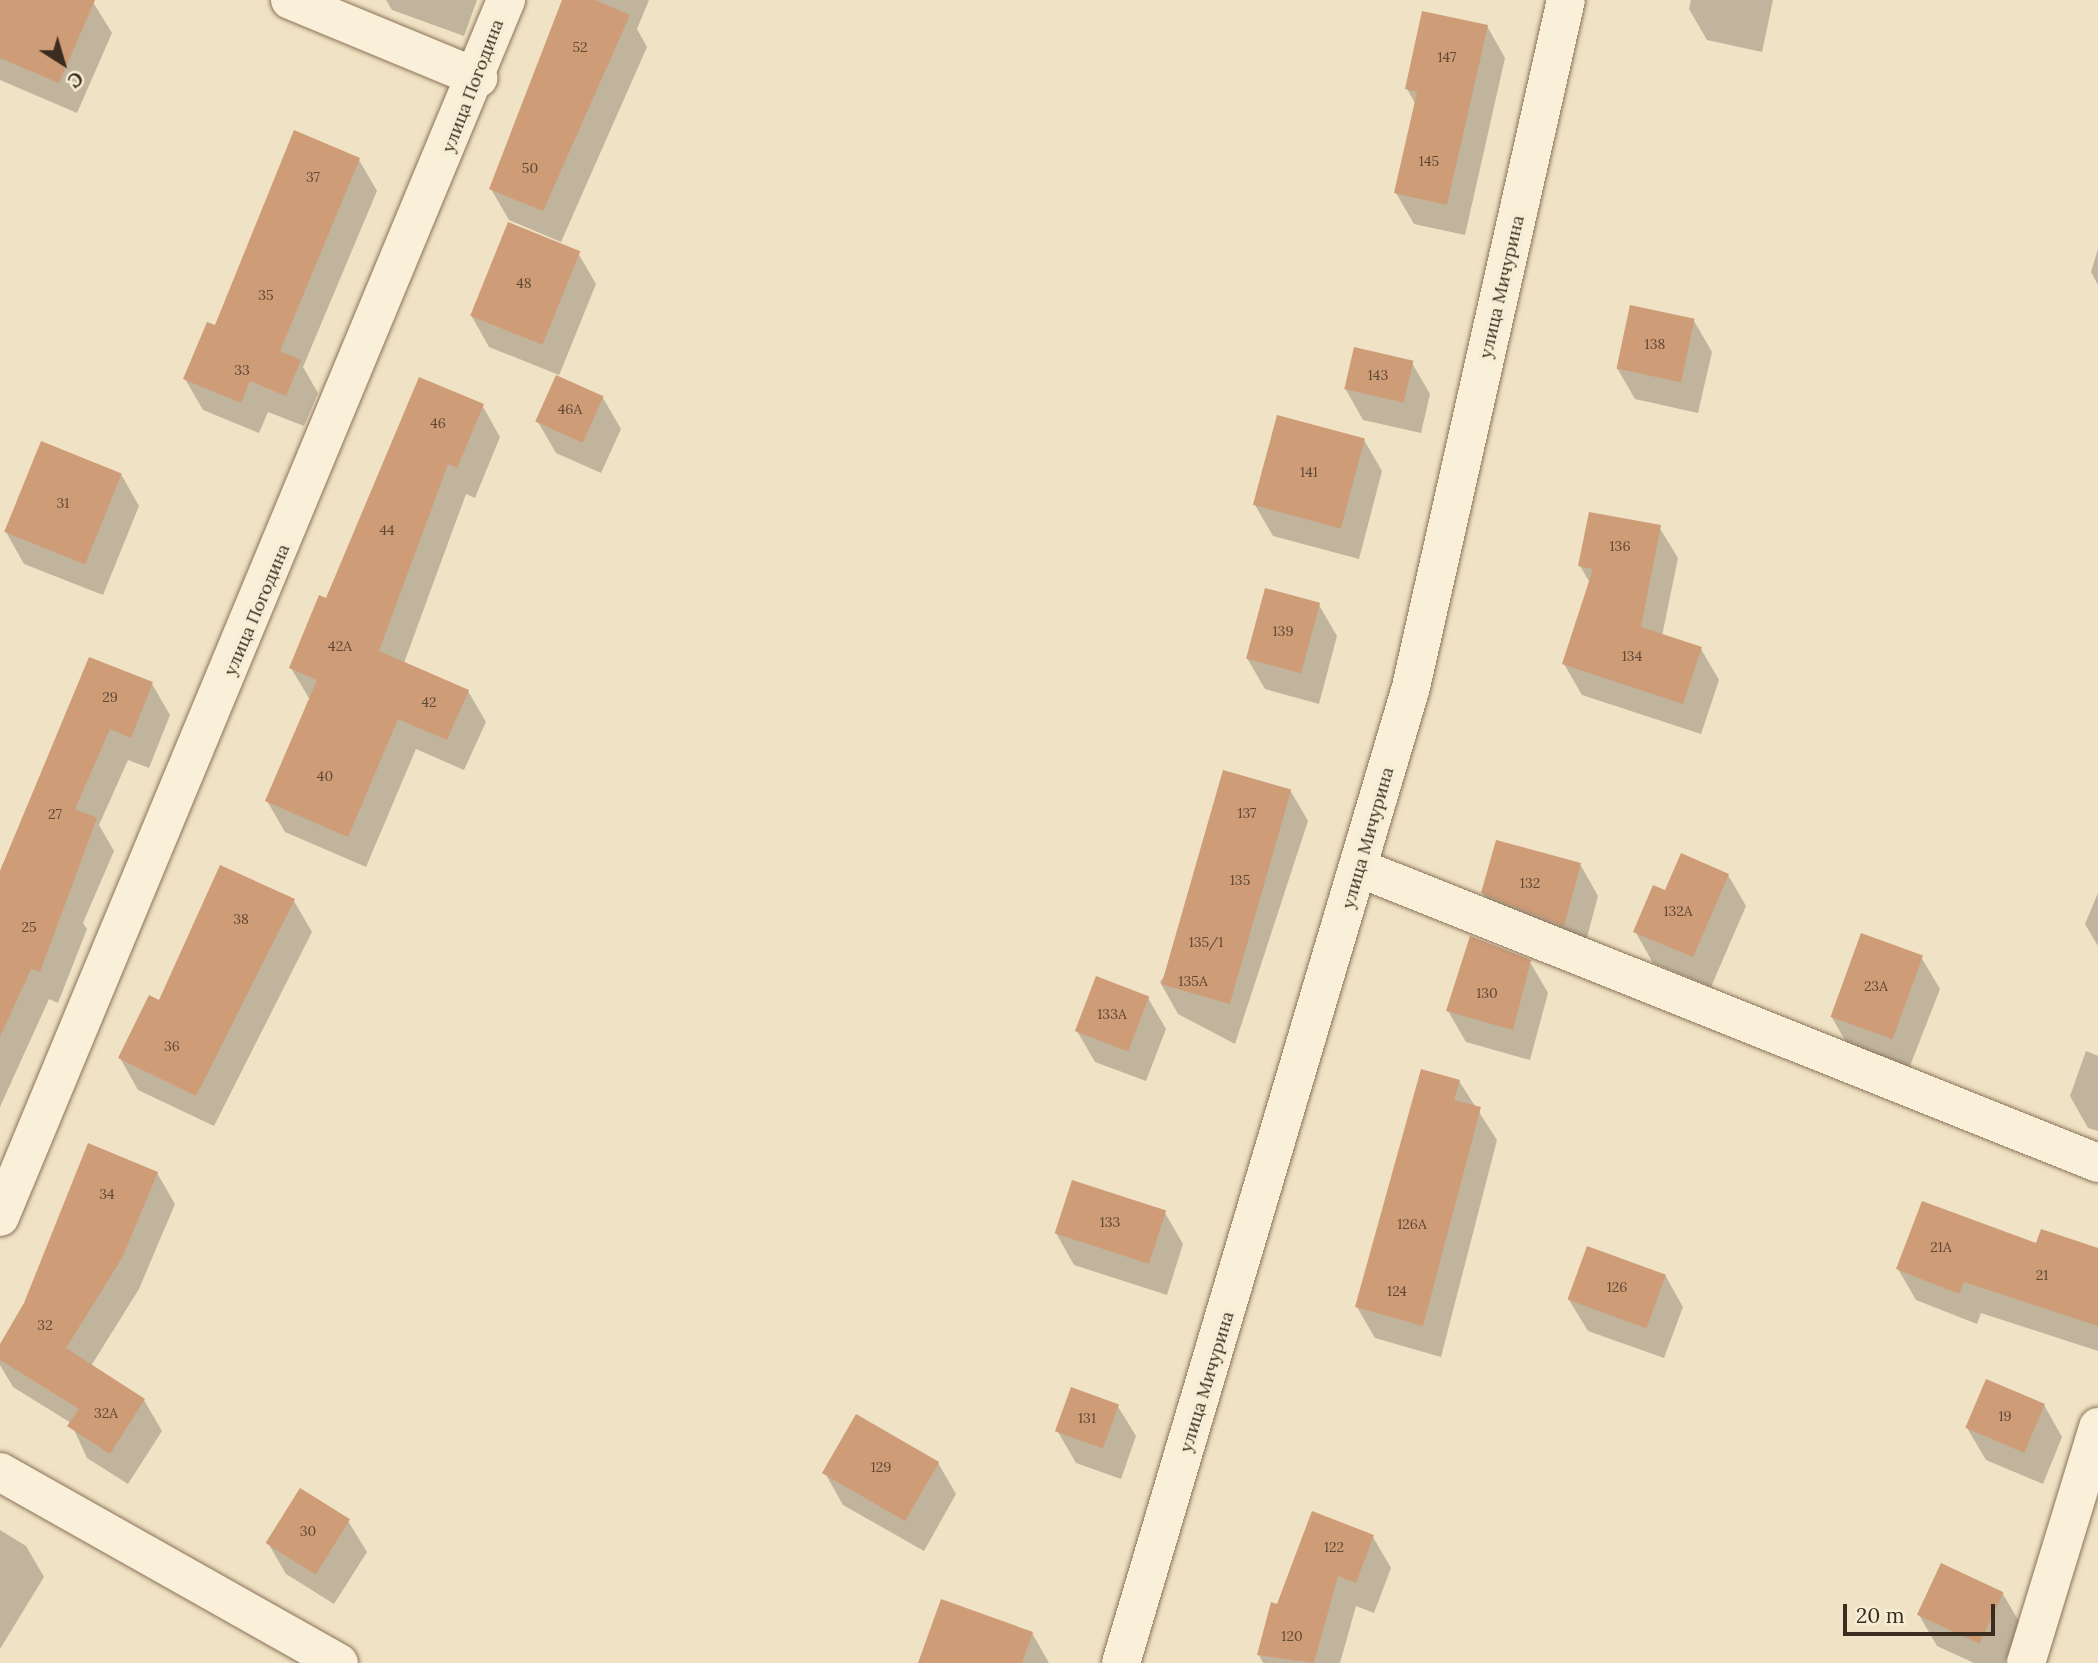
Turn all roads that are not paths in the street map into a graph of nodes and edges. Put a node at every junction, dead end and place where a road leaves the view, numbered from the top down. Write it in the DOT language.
graph roads {
  1 [pos="290,0"];
  2 [pos="506,0"];
  3 [pos="1566,0"];
  4 [pos="478,78"];
  5 [pos="1359,868"];
  6 [pos="2098,1163"];
  7 [pos="0,1217"];
  8 [pos="2098,1427"];
  9 [pos="0,1472"];
  10 [pos="339,1663"];
  11 [pos="1121,1663"];
  12 [pos="2026,1663"];
  1 -- 4 [label="street"];
  2 -- 4 [label="street, улица Погодина"];
  3 -- 5 [label="street, улица Мичурина"];
  4 -- 7 [label="street, улица Погодина"];
  5 -- 6 [label="street"];
  5 -- 11 [label="street, улица Мичурина"];
  8 -- 12 [label="street"];
  9 -- 10 [label="street"];
}
